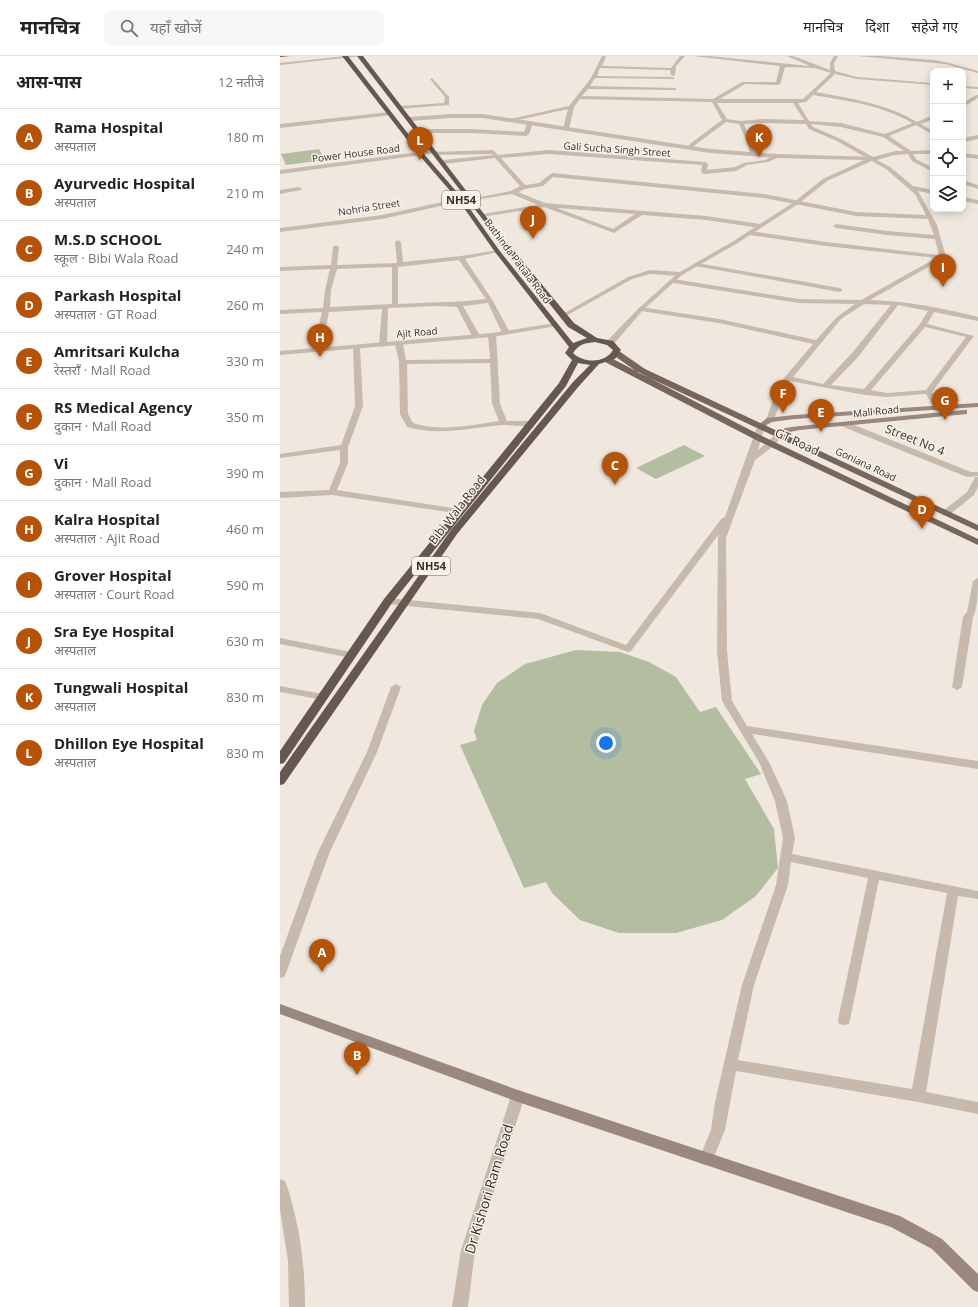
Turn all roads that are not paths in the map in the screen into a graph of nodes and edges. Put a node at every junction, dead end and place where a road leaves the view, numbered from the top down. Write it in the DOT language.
graph roads {
  1 [pos="360,56"];
  2 [pos="604,56"];
  3 [pos="683,56"];
  4 [pos="695,56"];
  5 [pos="789,56"];
  6 [pos="808,56"];
  7 [pos="836,56"];
  8 [pos="859,56"];
  9 [pos="346,57"];
  10 [pos="807,63"];
  11 [pos="280,64"];
  12 [pos="783,65"];
  13 [pos="599,67"];
  14 [pos="818,68"];
  15 [pos="672,69"];
  16 [pos="978,72"];
  17 [pos="833,73"];
  18 [pos="593,77"];
  19 [pos="673,78"];
  20 [pos="432,79"];
  21 [pos="930,84"];
  22 [pos="586,87"];
  23 [pos="966,87"];
  24 [pos="978,88"];
  25 [pos="674,89"];
  26 [pos="813,93"];
  27 [pos="978,96"];
  28 [pos="578,97"];
  29 [pos="679,100"];
  30 [pos="714,101"];
  31 [pos="795,101"];
  32 [pos="965,104"];
  33 [pos="571,107"];
  34 [pos="400,108"];
  35 [pos="390,114"];
  36 [pos="930,118"];
  37 [pos="409,119"];
  38 [pos="509,120"];
  39 [pos="725,120"];
  40 [pos="807,122"];
  41 [pos="530,123"];
  42 [pos="740,123"];
  43 [pos="915,123"];
  44 [pos="280,126"];
  45 [pos="566,128"];
  46 [pos="419,131"];
  47 [pos="930,131"];
  48 [pos="885,136"];
  49 [pos="978,137"];
  50 [pos="966,139"];
  51 [pos="690,148"];
  52 [pos="930,148"];
  53 [pos="710,150"];
  54 [pos="909,152"];
  55 [pos="930,152"];
  56 [pos="435,153"];
  57 [pos="421,154"];
  58 [pos="753,154"];
  59 [pos="966,155"];
  60 [pos="777,156"];
  61 [pos="497,157"];
  62 [pos="978,157"];
  63 [pos="873,159"];
  64 [pos="443,162"];
  65 [pos="706,164"];
  66 [pos="930,168"];
  67 [pos="280,172"];
  68 [pos="700,180"];
  69 [pos="966,183"];
  70 [pos="524,187"];
  71 [pos="910,187"];
  72 [pos="978,187"];
  73 [pos="299,189"];
  74 [pos="930,191"];
  75 [pos="280,192"];
  76 [pos="513,192"];
  77 [pos="461,200"];
  78 [pos="471,200"];
  79 [pos="966,200"];
  80 [pos="796,202"];
  81 [pos="978,202"];
  82 [pos="545,205"];
  83 [pos="640,213"];
  84 [pos="483,216"];
  85 [pos="930,217"];
  86 [pos="760,226"];
  87 [pos="836,226"];
  88 [pos="280,230"];
  89 [pos="750,233"];
  90 [pos="937,237"];
  91 [pos="398,242"];
  92 [pos="336,247"];
  93 [pos="497,251"];
  94 [pos="943,257"];
  95 [pos="461,258"];
  96 [pos="697,264"];
  97 [pos="398,265"];
  98 [pos="334,267"];
  99 [pos="280,269"];
  100 [pos="680,274"];
  101 [pos="673,281"];
  102 [pos="840,290"];
  103 [pos="490,301"];
  104 [pos="861,303"];
  105 [pos="896,303"];
  106 [pos="459,305"];
  107 [pos="385,307"];
  108 [pos="395,307"];
  109 [pos="326,309"];
  110 [pos="641,309"];
  111 [pos="932,309"];
  112 [pos="280,312"];
  113 [pos="564,315"];
  114 [pos="978,319"];
  115 [pos="555,325"];
  116 [pos="923,325"];
  117 [pos="506,333"];
  118 [pos="492,335"];
  119 [pos="476,336"];
  120 [pos="595,340"];
  121 [pos="610,343"];
  122 [pos="818,343"];
  123 [pos="399,344"];
  124 [pos="383,345"];
  125 [pos="572,346"];
  126 [pos="356,347"];
  127 [pos="317,350"];
  128 [pos="280,353"];
  129 [pos="616,353"];
  130 [pos="576,359"];
  131 [pos="608,360"];
  132 [pos="493,361"];
  133 [pos="402,362"];
  134 [pos="597,362"];
  135 [pos="787,378"];
  136 [pos="826,385"];
  137 [pos="928,392"];
  138 [pos="865,393"];
  139 [pos="978,405"];
  140 [pos="938,408"];
  141 [pos="978,411"];
  142 [pos="770,420"];
  143 [pos="531,423"];
  144 [pos="504,424"];
  145 [pos="844,424"];
  146 [pos="761,426"];
  147 [pos="778,435"];
  148 [pos="757,437"];
  149 [pos="772,443"];
  150 [pos="344,447"];
  151 [pos="280,456"];
  152 [pos="751,459"];
  153 [pos="978,474"];
  154 [pos="978,479"];
  155 [pos="332,492"];
  156 [pos="280,495"];
  157 [pos="732,511"];
  158 [pos="459,512"];
  159 [pos="946,513"];
  160 [pos="978,528"];
  161 [pos="978,542"];
  162 [pos="978,581"];
  163 [pos="388,601"];
  164 [pos="405,602"];
  165 [pos="280,641"];
  166 [pos="351,655"];
  167 [pos="396,687"];
  168 [pos="957,687"];
  169 [pos="280,689"];
  170 [pos="323,697"];
  171 [pos="744,729"];
  172 [pos="280,760"];
  173 [pos="978,765"];
  174 [pos="280,782"];
  175 [pos="786,857"];
  176 [pos="874,875"];
  177 [pos="953,891"];
  178 [pos="978,895"];
  179 [pos="280,973"];
  180 [pos="280,1008"];
  181 [pos="844,1020"];
  182 [pos="730,1064"];
  183 [pos="518,1096"];
  184 [pos="918,1096"];
  185 [pos="978,1108"];
  186 [pos="706,1159"];
  187 [pos="280,1186"];
  188 [pos="978,1285"];
  189 [pos="297,1307"];
  190 [pos="460,1307"];
  1 -- 9 [label="street"];
  1 -- 34 [label="highway, NH54"];
  2 -- 13 [label="street"];
  3 -- 15 [label="street"];
  4 -- 12 [label="street"];
  5 -- 10 [label="street"];
  6 -- 10 [label="street"];
  7 -- 17 [label="street"];
  8 -- 16 [label="street"];
  9 -- 11 [label="street"];
  9 -- 35 [label="highway, Bathinda Patiala Road / NH54"];
  10 -- 14 [label="street"];
  12 -- 14 [label="street"];
  12 -- 30 [label="street"];
  13 -- 15 [label="street"];
  13 -- 18 [label="street"];
  14 -- 17 [label="street"];
  15 -- 19 [label="street"];
  17 -- 21 [label="street"];
  17 -- 26 [label="street"];
  18 -- 19 [label="street"];
  18 -- 22 [label="street"];
  19 -- 25 [label="street"];
  20 -- 34 [label="street"];
  22 -- 25 [label="street"];
  22 -- 28 [label="street"];
  23 -- 24 [label="street"];
  25 -- 29 [label="street"];
  26 -- 31 [label="street"];
  26 -- 43 [label="street"];
  27 -- 32 [label="street"];
  28 -- 29 [label="street"];
  28 -- 33 [label="street"];
  29 -- 30 [label="street"];
  30 -- 31 [label="street"];
  30 -- 39 [label="street"];
  31 -- 40 [label="street"];
  33 -- 38 [label="street"];
  33 -- 45 [label="street"];
  34 -- 37 [label="highway, NH54"];
  35 -- 44 [label="street"];
  35 -- 57 [label="highway, Bathinda Patiala Road / NH54"];
  36 -- 43 [label="street"];
  37 -- 38 [label="street"];
  37 -- 46 [label="highway, NH54"];
  38 -- 41 [label="street"];
  39 -- 42 [label="street"];
  39 -- 51 [label="street"];
  40 -- 42 [label="street"];
  40 -- 48 [label="street"];
  40 -- 63 [label="street"];
  41 -- 45 [label="street"];
  41 -- 46 [label="street"];
  42 -- 58 [label="street"];
  43 -- 47 [label="street"];
  43 -- 48 [label="street"];
  45 -- 51 [label="street"];
  46 -- 56 [label="highway, NH54"];
  48 -- 54 [label="street"];
  49 -- 50 [label="street"];
  51 -- 53 [label="street"];
  52 -- 54 [label="street"];
  53 -- 58 [label="street"];
  53 -- 65 [label="street"];
  54 -- 55 [label="street"];
  54 -- 63 [label="street"];
  54 -- 66 [label="street"];
  56 -- 57 [label="street, Power House Road"];
  56 -- 61 [label="street, Power House Road"];
  56 -- 64 [label="highway, NH54"];
  57 -- 67 [label="street, Power House Road"];
  57 -- 77 [label="highway, Bathinda Patiala Road / NH54"];
  58 -- 60 [label="street"];
  59 -- 62 [label="street"];
  60 -- 63 [label="street"];
  60 -- 68 [label="street"];
  61 -- 64 [label="street, Gali Sucha Singh Street"];
  61 -- 65 [label="street, Gali Sucha Singh Street"];
  61 -- 70 [label="street"];
  63 -- 71 [label="street"];
  63 -- 80 [label="street"];
  64 -- 78 [label="highway, NH54"];
  65 -- 68 [label="street"];
  68 -- 70 [label="street"];
  68 -- 80 [label="street"];
  69 -- 72 [label="street"];
  70 -- 76 [label="street"];
  71 -- 74 [label="street"];
  71 -- 85 [label="street"];
  73 -- 75 [label="street"];
  76 -- 78 [label="street"];
  76 -- 82 [label="street"];
  77 -- 88 [label="street, Nohria Street"];
  77 -- 93 [label="highway, Bathinda Patiala Road / NH54"];
  78 -- 84 [label="highway, NH54"];
  79 -- 81 [label="street"];
  80 -- 85 [label="street"];
  80 -- 86 [label="street"];
  82 -- 83 [label="street"];
  82 -- 83 [label="street"];
  82 -- 84 [label="street"];
  83 -- 86 [label="street"];
  84 -- 113 [label="highway, NH54"];
  85 -- 90 [label="street"];
  86 -- 89 [label="street"];
  87 -- 90 [label="street"];
  89 -- 94 [label="street"];
  89 -- 96 [label="street"];
  90 -- 94 [label="street"];
  91 -- 97 [label="street"];
  92 -- 98 [label="street"];
  93 -- 95 [label="street"];
  93 -- 115 [label="highway, Bathinda Patiala Road / NH54"];
  94 -- 104 [label="street"];
  95 -- 97 [label="street"];
  95 -- 103 [label="street"];
  96 -- 100 [label="street"];
  96 -- 102 [label="street"];
  97 -- 98 [label="street"];
  97 -- 108 [label="street"];
  98 -- 99 [label="street"];
  98 -- 109 [label="street"];
  100 -- 101 [label="street"];
  100 -- 113 [label="street"];
  101 -- 104 [label="street"];
  101 -- 110 [label="street"];
  103 -- 106 [label="street"];
  103 -- 117 [label="street"];
  104 -- 105 [label="street"];
  104 -- 122 [label="street"];
  105 -- 111 [label="street"];
  105 -- 136 [label="street"];
  106 -- 108 [label="street"];
  106 -- 119 [label="street"];
  107 -- 108 [label="street"];
  107 -- 109 [label="street"];
  107 -- 124 [label="street"];
  109 -- 112 [label="street"];
  109 -- 127 [label="street"];
  110 -- 121 [label="street"];
  110 -- 122 [label="street"];
  111 -- 114 [label="street"];
  111 -- 116 [label="street"];
  113 -- 120 [label="highway, NH54"];
  115 -- 117 [label="street, Ajit Road"];
  115 -- 125 [label="highway, Bathinda Patiala Road / NH54"];
  116 -- 137 [label="street"];
  116 -- 138 [label="street"];
  117 -- 118 [label="street, Ajit Road"];
  118 -- 119 [label="street, Ajit Road"];
  118 -- 132 [label="street"];
  119 -- 123 [label="street, Ajit Road"];
  120 -- 121 [label="highway, NH54"];
  120 -- 125 [label="highway, NH54"];
  121 -- 129 [label="highway"];
  122 -- 135 [label="street"];
  123 -- 124 [label="street, Ajit Road"];
  123 -- 133 [label="street"];
  124 -- 126 [label="street, Ajit Road"];
  125 -- 130 [label="highway, NH54"];
  126 -- 127 [label="street, Ajit Road"];
  126 -- 150 [label="street"];
  127 -- 128 [label="street, Ajit Road"];
  129 -- 131 [label="highway"];
  129 -- 146 [label="main road, Goniana Road"];
  130 -- 134 [label="highway"];
  130 -- 143 [label="highway, NH54"];
  131 -- 134 [label="highway"];
  131 -- 148 [label="main road, GT Road"];
  132 -- 133 [label="street"];
  132 -- 144 [label="street"];
  133 -- 144 [label="street"];
  134 -- 164 [label="highway, Bibi Wala Road / NH54"];
  135 -- 136 [label="street"];
  135 -- 142 [label="street"];
  136 -- 138 [label="street"];
  137 -- 138 [label="street"];
  137 -- 140 [label="street"];
  139 -- 140 [label="main road, Mall Road"];
  140 -- 142 [label="main road, Mall Road"];
  141 -- 145 [label="main road, Mall Road"];
  142 -- 146 [label="main road"];
  143 -- 144 [label="street"];
  143 -- 158 [label="highway, NH54"];
  145 -- 147 [label="main road, Mall Road"];
  145 -- 153 [label="street, Street No 4"];
  146 -- 147 [label="main road, Goniana Road"];
  146 -- 148 [label="street"];
  147 -- 149 [label="street"];
  147 -- 159 [label="main road, Goniana Road"];
  148 -- 149 [label="main road, GT Road"];
  148 -- 152 [label="street"];
  149 -- 152 [label="street"];
  149 -- 161 [label="main road, GT Road"];
  150 -- 151 [label="street"];
  150 -- 155 [label="street"];
  152 -- 157 [label="street"];
  154 -- 159 [label="street"];
  155 -- 156 [label="street"];
  155 -- 158 [label="street"];
  157 -- 164 [label="street"];
  157 -- 171 [label="street"];
  158 -- 163 [label="highway, NH54"];
  159 -- 160 [label="main road, Goniana Road"];
  162 -- 168 [label="street"];
  163 -- 164 [label="street"];
  163 -- 166 [label="highway, NH54"];
  164 -- 174 [label="highway, Bibi Wala Road / NH54"];
  165 -- 166 [label="street"];
  166 -- 170 [label="highway, NH54"];
  167 -- 179 [label="street"];
  169 -- 170 [label="street"];
  170 -- 172 [label="highway, NH54"];
  171 -- 173 [label="street"];
  171 -- 175 [label="street"];
  175 -- 176 [label="street"];
  175 -- 182 [label="street"];
  176 -- 177 [label="street"];
  176 -- 181 [label="street"];
  177 -- 178 [label="street"];
  177 -- 184 [label="street"];
  180 -- 183 [label="main road"];
  182 -- 184 [label="street"];
  182 -- 186 [label="street"];
  183 -- 186 [label="main road"];
  183 -- 190 [label="street, Dr Kishori Ram Road"];
  184 -- 185 [label="street"];
  186 -- 188 [label="main road"];
  187 -- 189 [label="street"];
}
